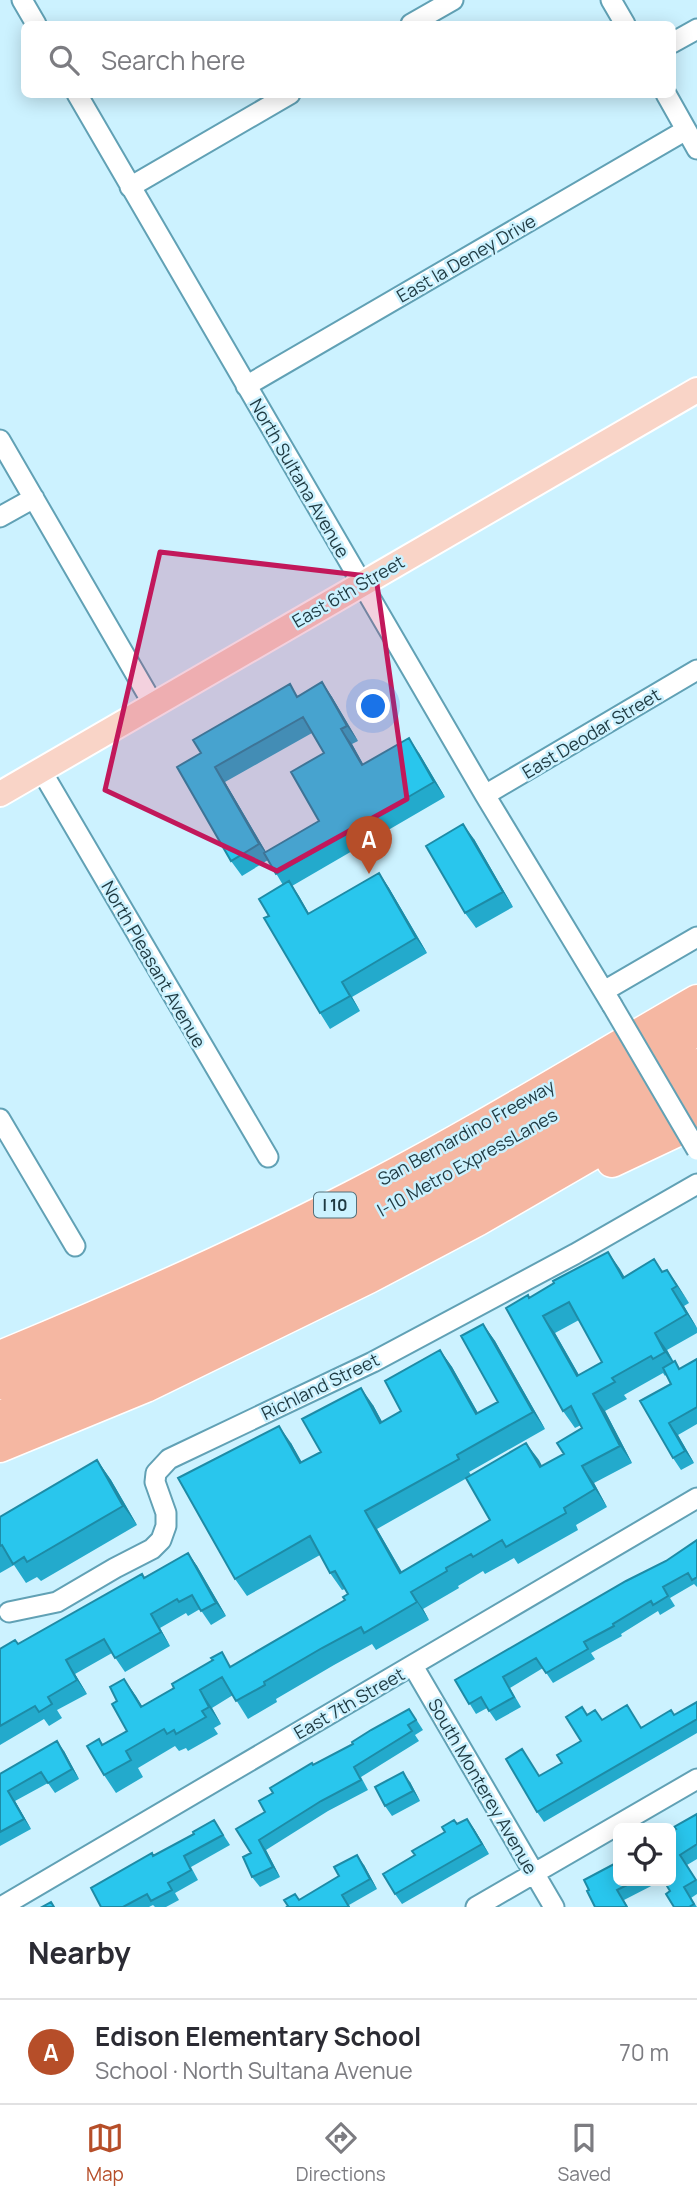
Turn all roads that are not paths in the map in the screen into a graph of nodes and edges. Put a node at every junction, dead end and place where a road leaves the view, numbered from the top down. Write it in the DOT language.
graph roads {
  1 [pos="22,0"];
  2 [pos="453,0"];
  3 [pos="611,0"];
  4 [pos="34,21"];
  5 [pos="416,21"];
  6 [pos="623,21"];
  7 [pos="697,29"];
  8 [pos="676,41"];
  9 [pos="79,98"];
  10 [pos="283,98"];
  11 [pos="668,98"];
  12 [pos="686,130"];
  13 [pos="697,149"];
  14 [pos="130,187"];
  15 [pos="246,386"];
  16 [pos="697,390"];
  17 [pos="0,440"];
  18 [pos="34,498"];
  19 [pos="0,517"];
  20 [pos="362,584"];
  21 [pos="697,670"];
  22 [pos="153,704"];
  23 [pos="41,770"];
  24 [pos="0,794"];
  25 [pos="485,796"];
  26 [pos="697,937"];
  27 [pos="697,988"];
  28 [pos="608,998"];
  29 [pos="697,1000"];
  30 [pos="654,1024"];
  31 [pos="697,1031"];
  32 [pos="697,1064"];
  33 [pos="697,1094"];
  34 [pos="0,1119"];
  35 [pos="697,1122"];
  36 [pos="697,1150"];
  37 [pos="268,1157"];
  38 [pos="697,1184"];
  39 [pos="477,1221"];
  40 [pos="75,1246"];
  41 [pos="0,1356"];
  42 [pos="0,1384"];
  43 [pos="0,1416"];
  44 [pos="0,1447"];
  45 [pos="697,1498"];
  46 [pos="9,1612"];
  47 [pos="412,1666"];
  48 [pos="697,1779"];
  49 [pos="534,1874"];
  50 [pos="1,1907"];
  51 [pos="476,1907"];
  52 [pos="554,1907"];
  1 -- 4 [label="street"];
  2 -- 5 [label="street"];
  3 -- 6 [label="street"];
  7 -- 8 [label="street"];
  9 -- 14 [label="street, North Sultana Avenue"];
  10 -- 14 [label="street"];
  11 -- 12 [label="street"];
  12 -- 13 [label="street"];
  12 -- 15 [label="street, East la Deney Drive"];
  14 -- 15 [label="street, North Sultana Avenue"];
  15 -- 20 [label="street, North Sultana Avenue"];
  16 -- 20 [label="main road, East 6th Street"];
  17 -- 18 [label="street"];
  18 -- 19 [label="street"];
  18 -- 22 [label="street"];
  20 -- 22 [label="main road, East 6th Street"];
  20 -- 25 [label="street, North Sultana Avenue"];
  21 -- 25 [label="street, East Deodar Street"];
  22 -- 23 [label="main road, East 6th Street"];
  23 -- 24 [label="main road, East 6th Street"];
  23 -- 37 [label="street, North Pleasant Avenue"];
  25 -- 28 [label="street, North Sultana Avenue"];
  26 -- 28 [label="street"];
  27 -- 30 [label="highway"];
  28 -- 36 [label="street, North Sultana Avenue, bridge"];
  29 -- 30 [label="highway, San Bernardino Freeway / I 10"];
  30 -- 41 [label="highway, San Bernardino Freeway / I 10"];
  31 -- 42 [label="highway, I-10 Metro ExpressLanes"];
  32 -- 43 [label="highway, I-10 Metro ExpressLanes"];
  33 -- 39 [label="highway"];
  34 -- 40 [label="street"];
  35 -- 39 [label="highway"];
  38 -- 46 [label="street, Richland Street"];
  39 -- 44 [label="highway"];
  45 -- 47 [label="street, East 7th Street"];
  47 -- 49 [label="street, South Monterey Avenue"];
  47 -- 50 [label="street, East 7th Street"];
  48 -- 49 [label="street"];
  49 -- 51 [label="street"];
  49 -- 52 [label="street, South Monterey Avenue"];
}
